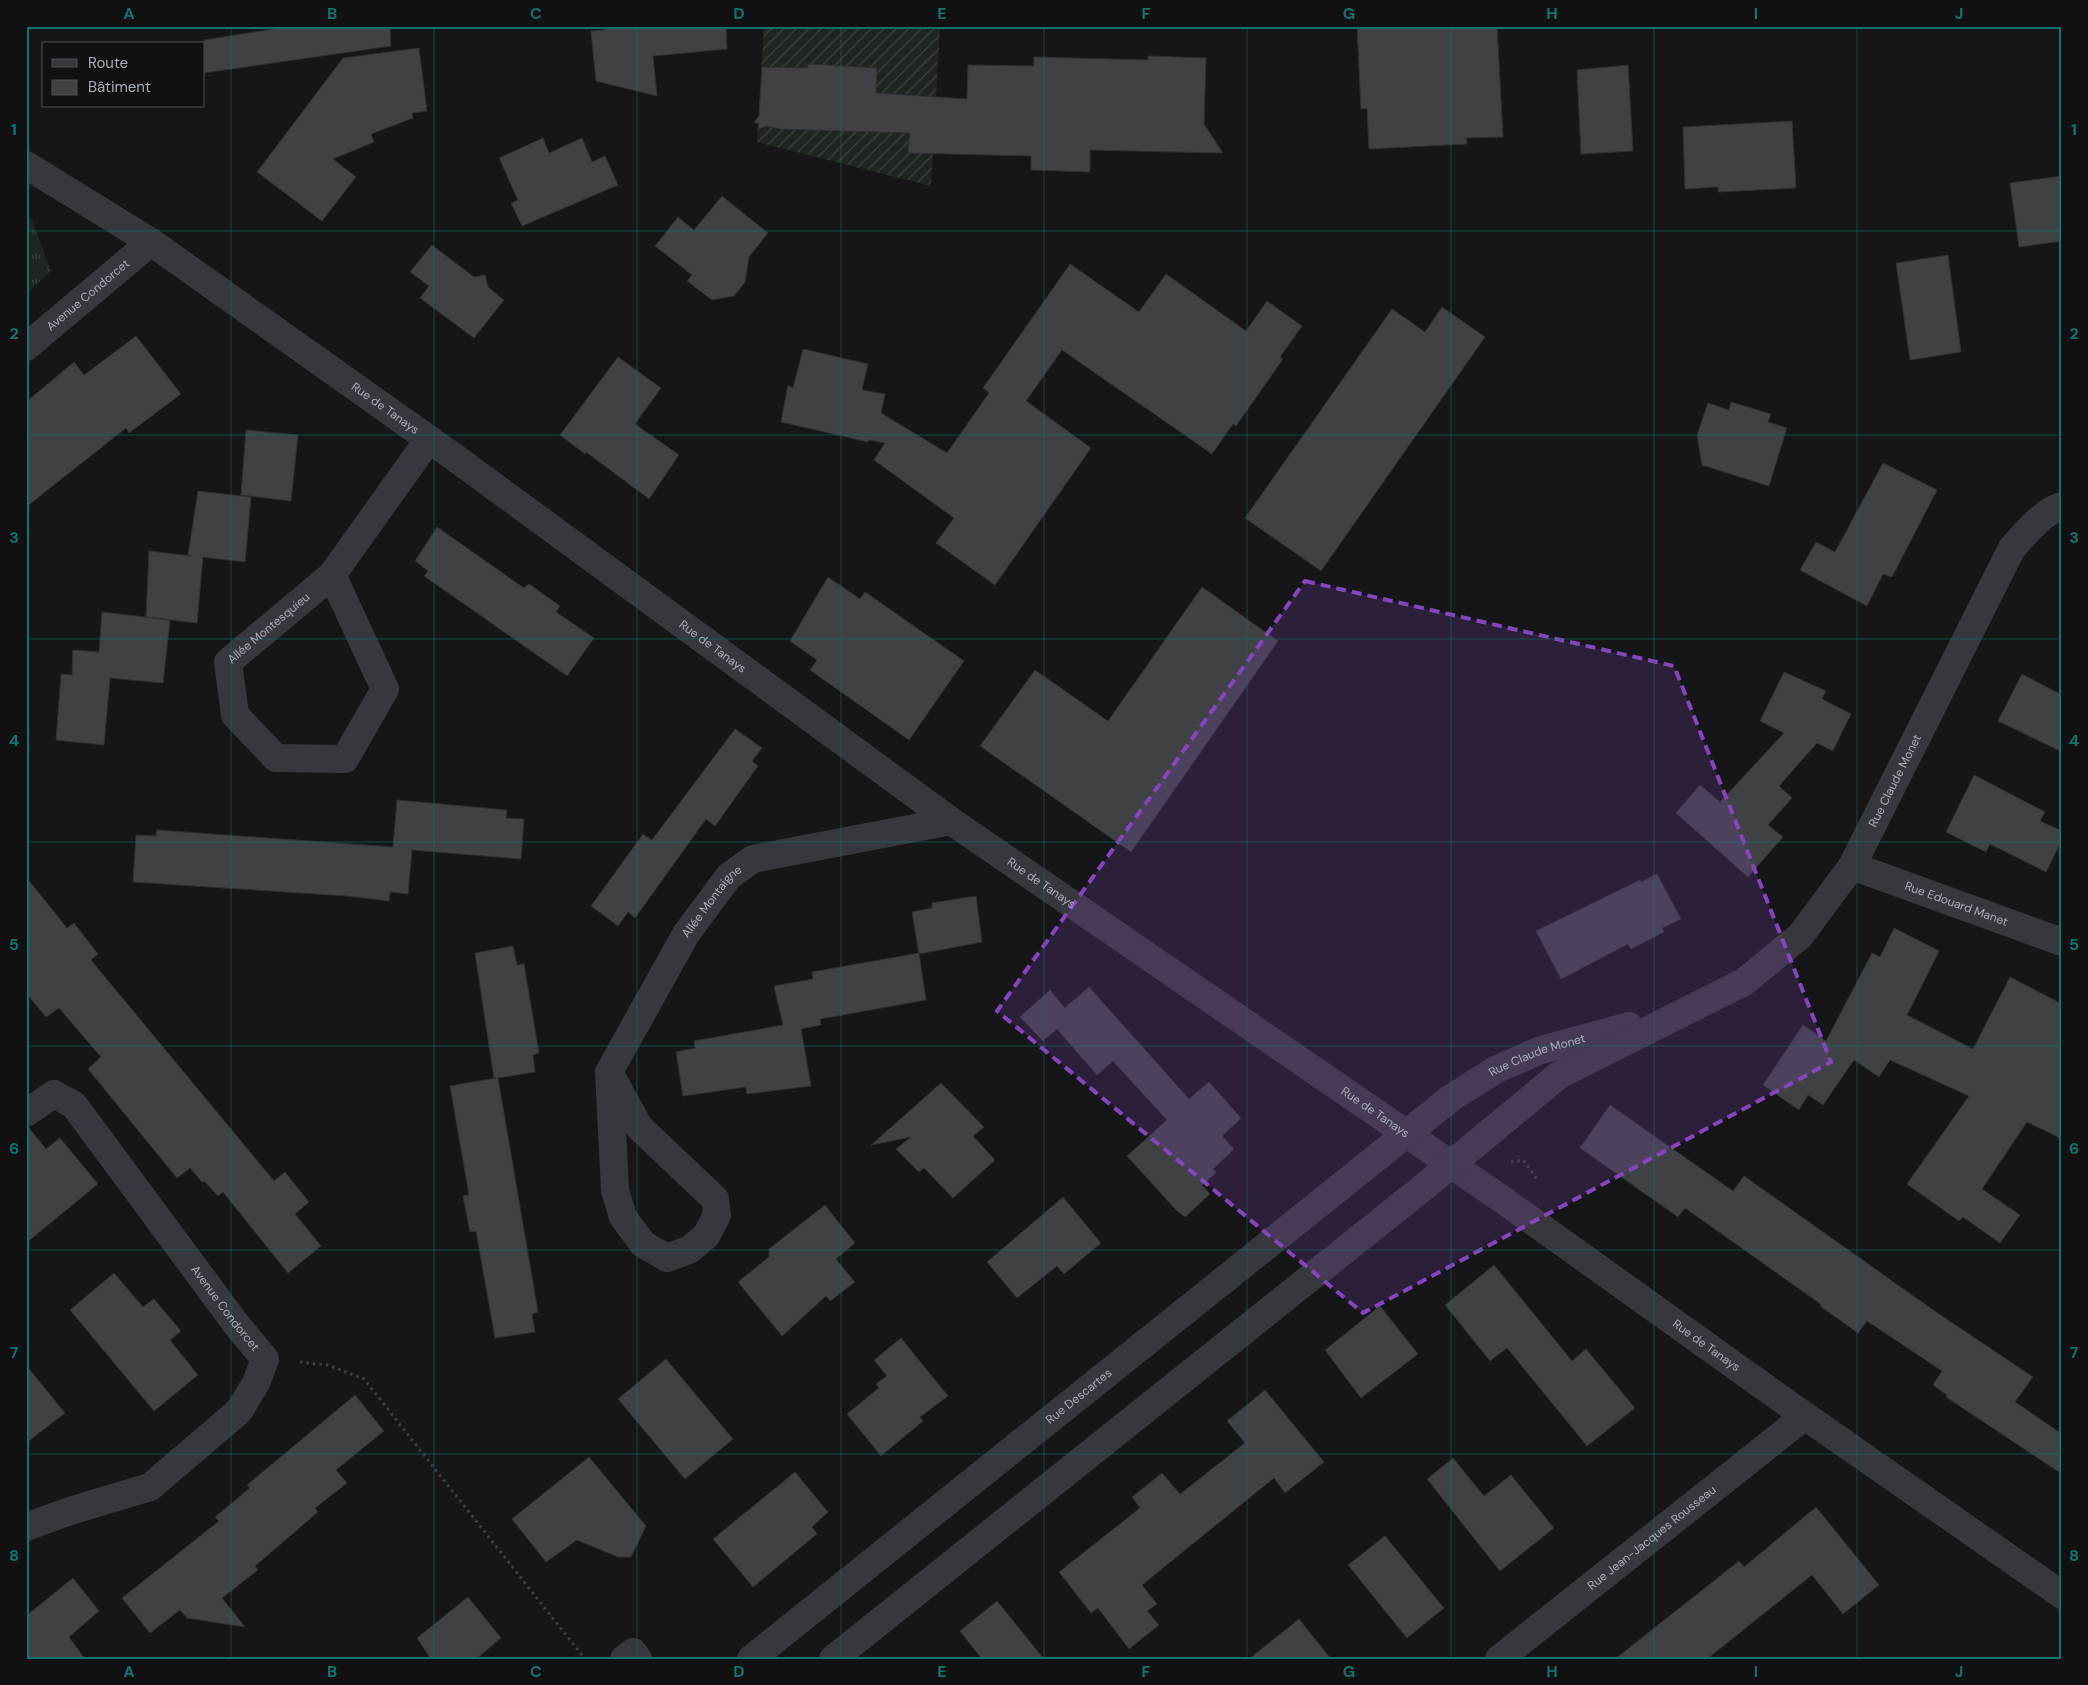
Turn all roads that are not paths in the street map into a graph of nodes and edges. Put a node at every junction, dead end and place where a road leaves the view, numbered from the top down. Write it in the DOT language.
graph roads {
  1 [pos="26,165"];
  2 [pos="151,242"];
  3 [pos="26,347"];
  4 [pos="429,439"];
  5 [pos="2059,507"];
  6 [pos="332,576"];
  7 [pos="950,821"];
  8 [pos="1852,866"];
  9 [pos="2062,942"];
  10 [pos="1684,1011"];
  11 [pos="609,1072"];
  12 [pos="26,1113"];
  13 [pos="1407,1133"];
  14 [pos="1450,1165"];
  15 [pos="1805,1416"];
  16 [pos="26,1527"];
  17 [pos="2062,1595"];
  18 [pos="624,1659"];
  19 [pos="638,1659"];
  20 [pos="751,1659"];
  21 [pos="833,1659"];
  22 [pos="1500,1659"];
  1 -- 2 [label="street, Rue de Tanays"];
  2 -- 3 [label="street, Avenue Condorcet"];
  2 -- 4 [label="street, Rue de Tanays"];
  4 -- 6 [label="street, Allée Montesquieu"];
  4 -- 7 [label="street, Rue de Tanays"];
  5 -- 8 [label="street, Rue Claude Monet"];
  6 -- 6 [label="street, Allée Montesquieu"];
  7 -- 11 [label="street, Allée Montaigne"];
  7 -- 13 [label="street, Rue de Tanays"];
  8 -- 9 [label="street, Rue Edouard Manet"];
  8 -- 10 [label="street, Rue Claude Monet"];
  10 -- 13 [label="street, Rue Claude Monet"];
  10 -- 14 [label="street, Rue Claude Monet"];
  11 -- 11 [label="street"];
  12 -- 16 [label="street, Avenue Condorcet"];
  13 -- 14 [label="street, Rue de Tanays"];
  13 -- 20 [label="street, Rue Descartes"];
  14 -- 15 [label="street, Rue de Tanays"];
  14 -- 21 [label="street"];
  15 -- 17 [label="street, Rue de Tanays"];
  15 -- 22 [label="street, Rue Jean-Jacques Rousseau"];
  18 -- 19 [label="street"];
}
